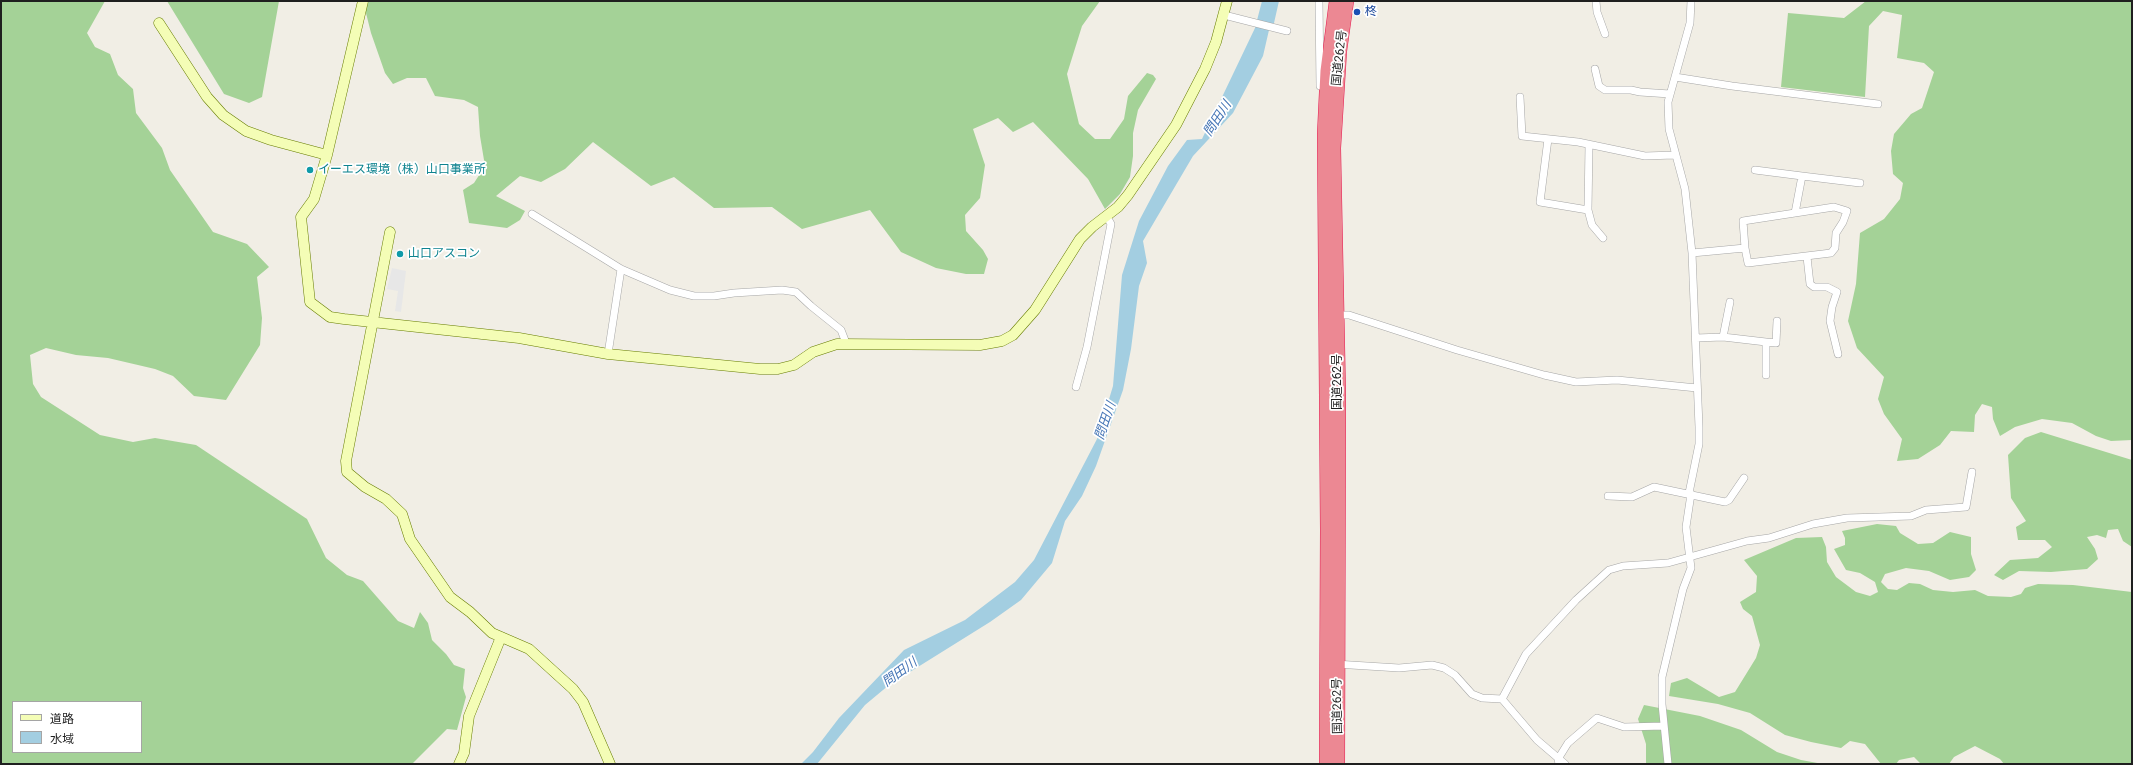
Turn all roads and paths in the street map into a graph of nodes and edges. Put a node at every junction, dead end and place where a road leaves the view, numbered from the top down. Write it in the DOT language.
graph roads {
  1 [pos="363,1"];
  2 [pos="1227,1"];
  3 [pos="1319,1"];
  4 [pos="1335,1"];
  5 [pos="1347,1"];
  6 [pos="1596,1"];
  7 [pos="1691,1"];
  8 [pos="1226,15"];
  9 [pos="159,23"];
  10 [pos="1285,30"];
  11 [pos="1605,34"];
  12 [pos="1594,69"];
  13 [pos="1675,77"];
  14 [pos="1670,94"];
  15 [pos="1520,97"];
  16 [pos="1878,104"];
  17 [pos="1548,139"];
  18 [pos="1589,145"];
  19 [pos="327,155"];
  20 [pos="1674,155"];
  21 [pos="1755,170"];
  22 [pos="1802,176"];
  23 [pos="1860,183"];
  24 [pos="1324,192"];
  25 [pos="1588,210"];
  26 [pos="1795,213"];
  27 [pos="532,214"];
  28 [pos="1107,217"];
  29 [pos="390,232"];
  30 [pos="1603,238"];
  31 [pos="1745,248"];
  32 [pos="1692,253"];
  33 [pos="1807,257"];
  34 [pos="621,269"];
  35 [pos="1730,302"];
  36 [pos="1332,314"];
  37 [pos="374,321"];
  38 [pos="1777,321"];
  39 [pos="1723,337"];
  40 [pos="1696,338"];
  41 [pos="1766,342"];
  42 [pos="846,343"];
  43 [pos="608,354"];
  44 [pos="1838,354"];
  45 [pos="1766,375"];
  46 [pos="1076,387"];
  47 [pos="1697,388"];
  48 [pos="1972,472"];
  49 [pos="1744,478"];
  50 [pos="1690,494"];
  51 [pos="1608,496"];
  52 [pos="1689,557"];
  53 [pos="501,637"];
  54 [pos="1332,664"];
  55 [pos="1502,699"];
  56 [pos="1664,726"];
  57 [pos="1558,762"];
  58 [pos="459,764"];
  59 [pos="610,764"];
  60 [pos="1326,764"];
  61 [pos="1338,764"];
  62 [pos="1565,764"];
  63 [pos="1668,764"];
  1 -- 19 [label="street"];
  2 -- 8 [label="street"];
  3 -- 24 [label="street"];
  4 -- 24 [label="highway, 国道262号"];
  5 -- 36 [label="highway, 国道262号"];
  6 -- 11 [label="street"];
  7 -- 13 [label="street"];
  8 -- 10 [label="street"];
  8 -- 28 [label="street"];
  9 -- 19 [label="street"];
  12 -- 14 [label="street"];
  13 -- 14 [label="street"];
  13 -- 16 [label="street"];
  14 -- 20 [label="street"];
  15 -- 17 [label="street"];
  17 -- 18 [label="street"];
  17 -- 25 [label="street"];
  18 -- 20 [label="street"];
  18 -- 25 [label="street"];
  19 -- 37 [label="street"];
  20 -- 32 [label="street"];
  21 -- 22 [label="street"];
  22 -- 23 [label="street"];
  22 -- 26 [label="street"];
  24 -- 36 [label="highway, 国道262号"];
  25 -- 30 [label="street"];
  26 -- 31 [label="street"];
  26 -- 33 [label="street"];
  27 -- 34 [label="street"];
  28 -- 42 [label="street"];
  28 -- 46 [label="street"];
  29 -- 37 [label="street"];
  31 -- 32 [label="street"];
  31 -- 33 [label="street"];
  32 -- 40 [label="street"];
  33 -- 44 [label="street"];
  34 -- 42 [label="street"];
  34 -- 43 [label="street"];
  35 -- 39 [label="street"];
  36 -- 47 [label="street"];
  36 -- 54 [label="highway, 国道262号"];
  37 -- 43 [label="street"];
  37 -- 53 [label="street"];
  38 -- 41 [label="street"];
  39 -- 40 [label="street"];
  39 -- 41 [label="street"];
  40 -- 47 [label="street"];
  41 -- 45 [label="street"];
  42 -- 43 [label="street"];
  47 -- 50 [label="street"];
  48 -- 52 [label="street"];
  49 -- 50 [label="street"];
  50 -- 51 [label="street"];
  50 -- 52 [label="street"];
  52 -- 55 [label="street"];
  52 -- 56 [label="street"];
  53 -- 58 [label="street"];
  53 -- 59 [label="street"];
  54 -- 55 [label="street"];
  54 -- 60 [label="highway, 国道262号"];
  54 -- 61 [label="highway, 国道262号"];
  55 -- 57 [label="street"];
  56 -- 57 [label="street"];
  56 -- 63 [label="street"];
  57 -- 62 [label="street"];
}
